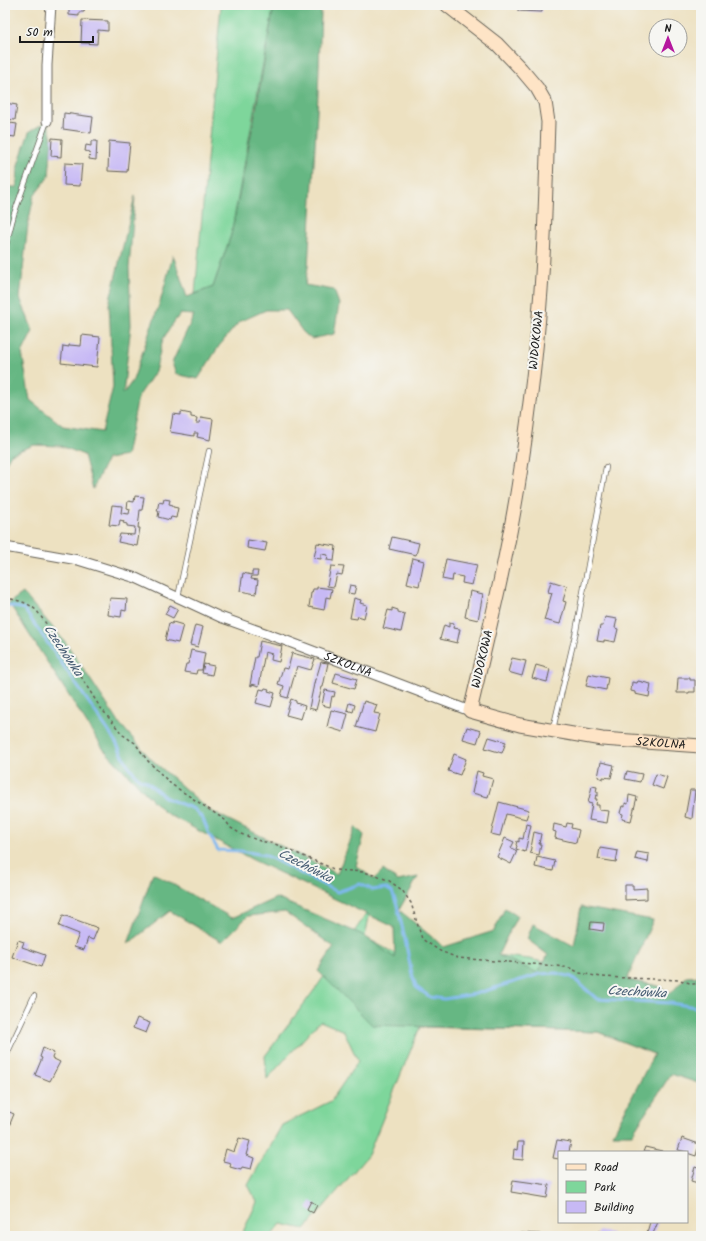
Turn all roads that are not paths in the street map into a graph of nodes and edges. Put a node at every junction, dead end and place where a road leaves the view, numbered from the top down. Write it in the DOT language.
graph roads {
  1 [pos="51,5"];
  2 [pos="447,5"];
  3 [pos="47,121"];
  4 [pos="5,249"];
  5 [pos="209,450"];
  6 [pos="606,467"];
  7 [pos="5,547"];
  8 [pos="178,597"];
  9 [pos="470,711"];
  10 [pos="553,731"];
  11 [pos="701,746"];
  12 [pos="34,996"];
  13 [pos="5,1058"];
  1 -- 3 [label="street"];
  2 -- 9 [label="street, WIDOKOWA"];
  3 -- 4 [label="lane"];
  5 -- 8 [label="lane"];
  6 -- 10 [label="lane"];
  7 -- 8 [label="street, SZKOLNA"];
  8 -- 9 [label="street, SZKOLNA"];
  9 -- 10 [label="street, SZKOLNA"];
  10 -- 11 [label="street, SZKOLNA"];
  12 -- 13 [label="lane"];
}
